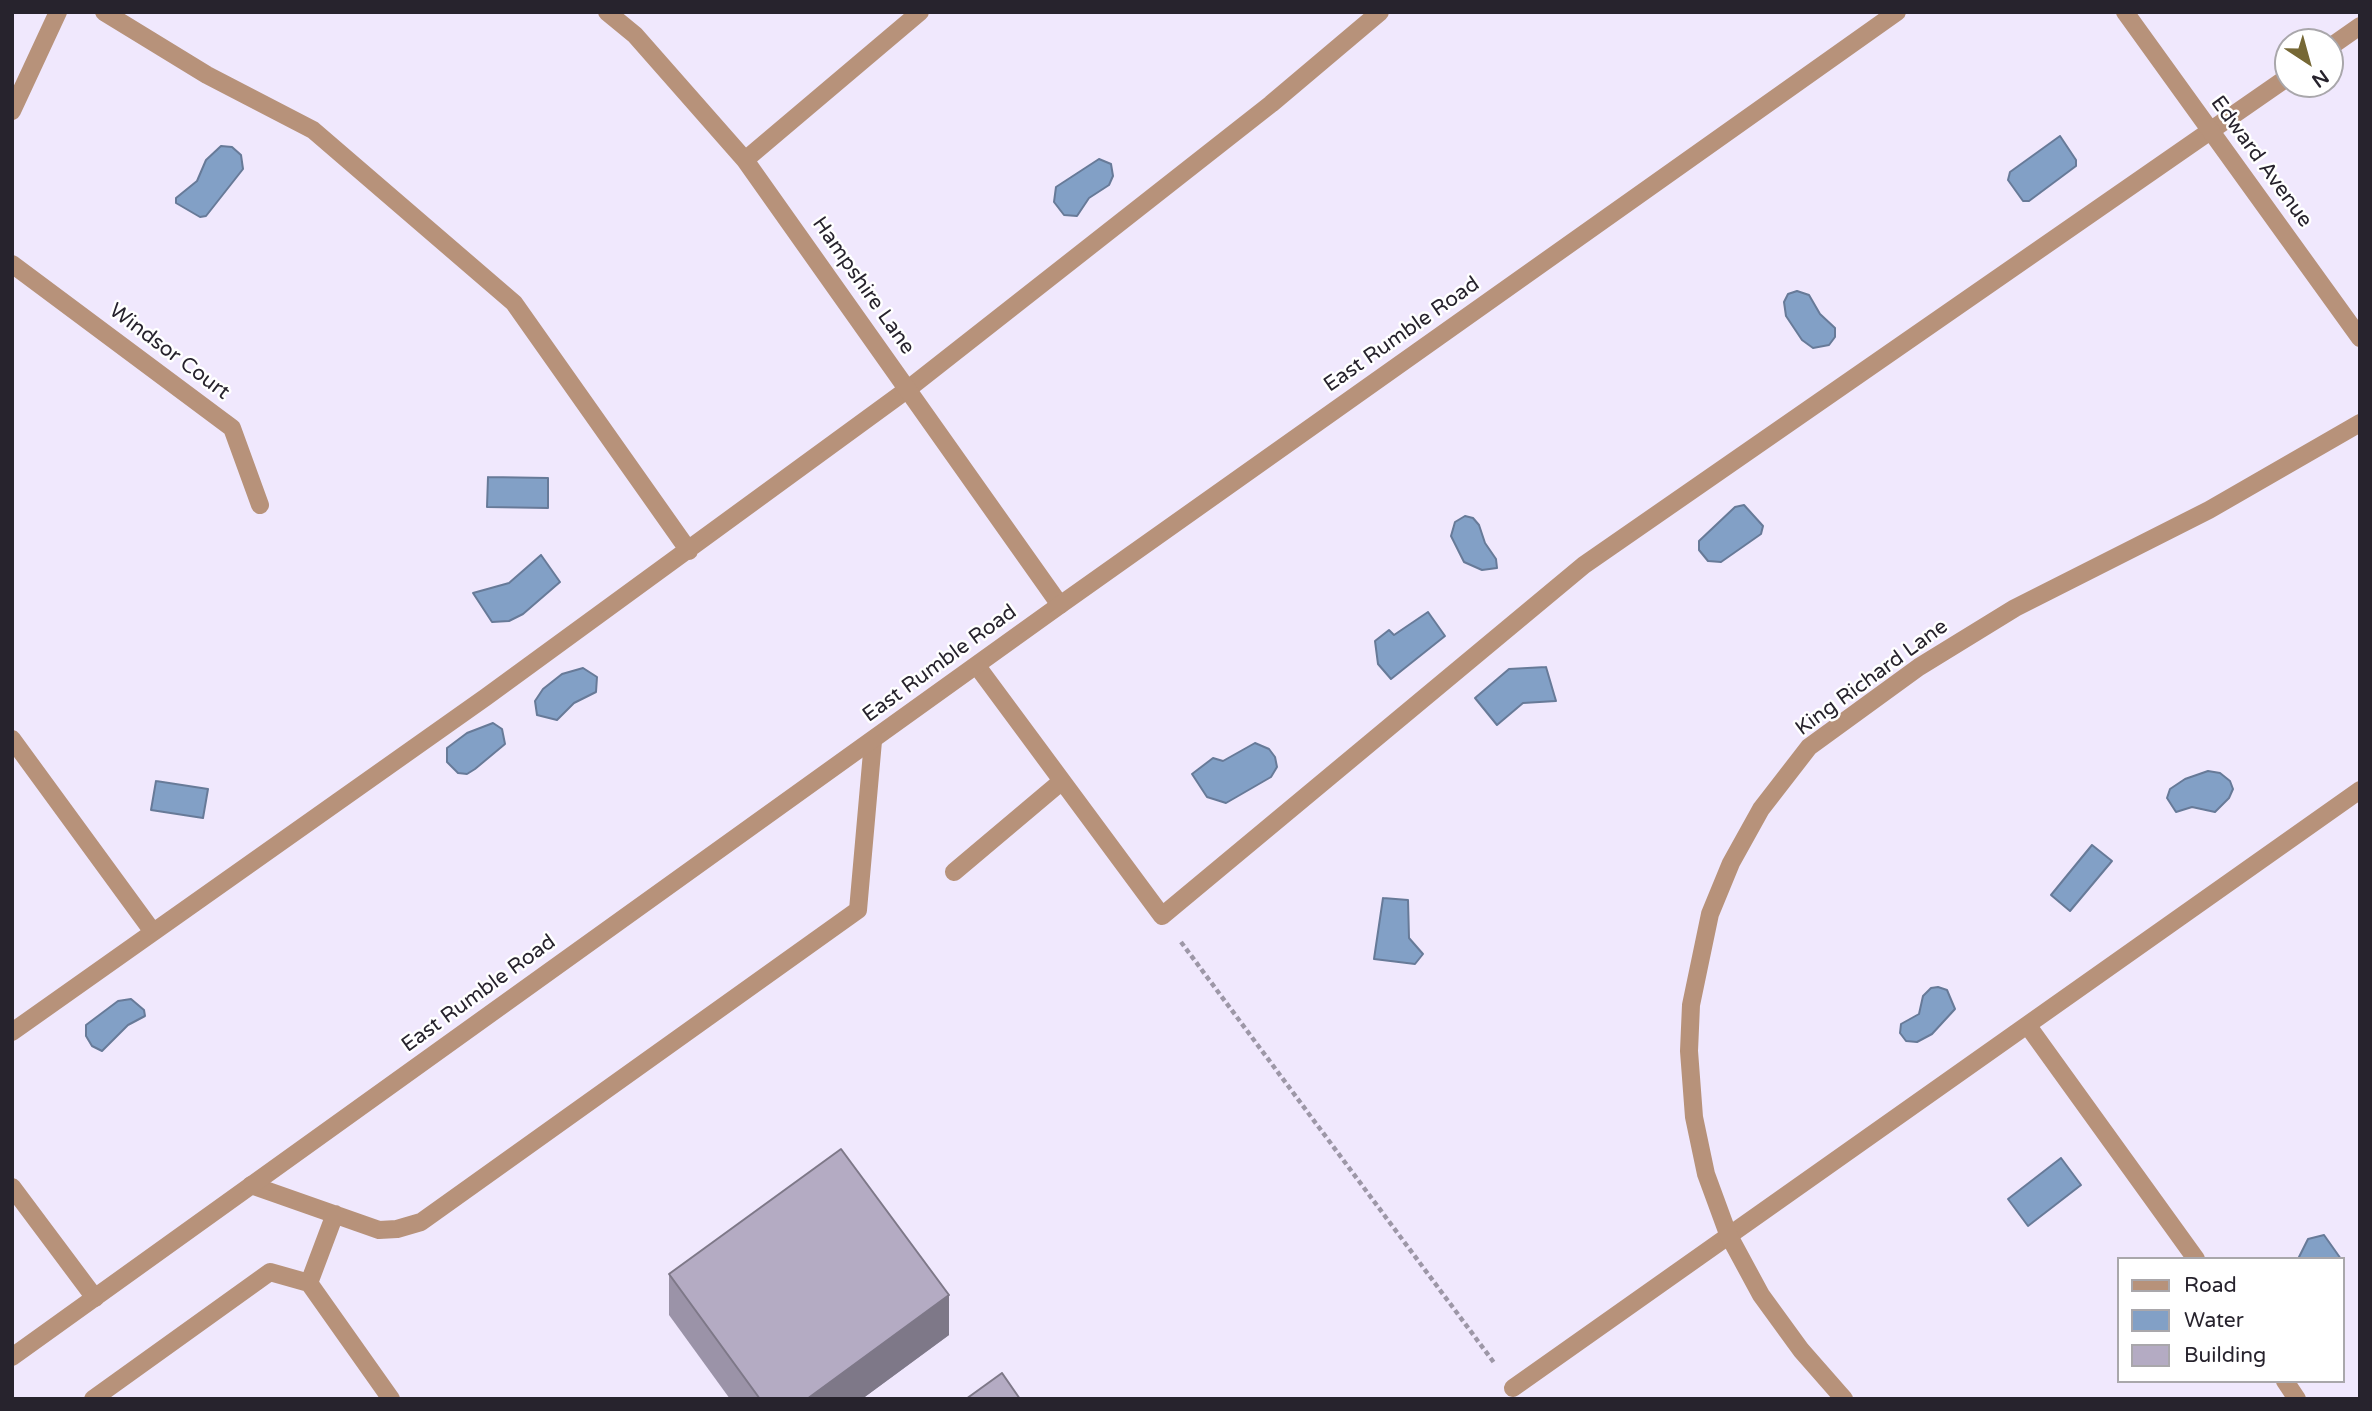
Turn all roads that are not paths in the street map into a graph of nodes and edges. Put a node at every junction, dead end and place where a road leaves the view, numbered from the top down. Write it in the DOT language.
graph roads {
  1 [pos="58,12"];
  2 [pos="104,12"];
  3 [pos="607,12"];
  4 [pos="920,12"];
  5 [pos="1380,12"];
  6 [pos="1897,12"];
  7 [pos="2125,12"];
  8 [pos="2360,26"];
  9 [pos="2344,37"];
  10 [pos="2274,87"];
  11 [pos="12,111"];
  12 [pos="2211,132"];
  13 [pos="746,160"];
  14 [pos="12,264"];
  15 [pos="2360,338"];
  16 [pos="908,389"];
  17 [pos="2360,423"];
  18 [pos="260,506"];
  19 [pos="690,551"];
  20 [pos="1060,605"];
  21 [pos="977,666"];
  22 [pos="12,739"];
  23 [pos="873,741"];
  24 [pos="1062,781"];
  25 [pos="2360,790"];
  26 [pos="954,872"];
  27 [pos="153,932"];
  28 [pos="2028,1026"];
  29 [pos="12,1032"];
  30 [pos="251,1185"];
  31 [pos="12,1188"];
  32 [pos="335,1214"];
  33 [pos="1728,1234"];
  34 [pos="2195,1257"];
  35 [pos="309,1283"];
  36 [pos="95,1298"];
  37 [pos="12,1357"];
  38 [pos="2286,1383"];
  39 [pos="1513,1388"];
  40 [pos="93,1399"];
  41 [pos="391,1399"];
  42 [pos="1844,1399"];
  43 [pos="2297,1399"];
  1 -- 11 [label="street"];
  2 -- 19 [label="street"];
  3 -- 13 [label="street, Hampshire Lane"];
  4 -- 13 [label="street"];
  5 -- 16 [label="street"];
  6 -- 20 [label="street, East Rumble Road"];
  7 -- 12 [label="street, Edward Avenue"];
  8 -- 9 [label="street"];
  10 -- 12 [label="street"];
  12 -- 15 [label="street, Edward Avenue"];
  12 -- 24 [label="street"];
  13 -- 16 [label="street, Hampshire Lane"];
  14 -- 18 [label="street, Windsor Court"];
  16 -- 19 [label="street"];
  16 -- 20 [label="street, Hampshire Lane"];
  17 -- 33 [label="street, King Richard Lane"];
  19 -- 27 [label="street"];
  20 -- 21 [label="street, East Rumble Road"];
  21 -- 23 [label="street, East Rumble Road"];
  21 -- 24 [label="street"];
  22 -- 27 [label="street"];
  23 -- 30 [label="street, East Rumble Road"];
  23 -- 32 [label="street"];
  24 -- 26 [label="street"];
  25 -- 28 [label="street"];
  27 -- 29 [label="street"];
  28 -- 33 [label="street"];
  28 -- 34 [label="street"];
  30 -- 32 [label="street"];
  30 -- 36 [label="street, East Rumble Road"];
  31 -- 36 [label="street"];
  32 -- 35 [label="street"];
  33 -- 39 [label="street"];
  33 -- 42 [label="street, King Richard Lane"];
  35 -- 40 [label="street"];
  35 -- 41 [label="street"];
  36 -- 37 [label="street, East Rumble Road"];
  38 -- 43 [label="street"];
}
